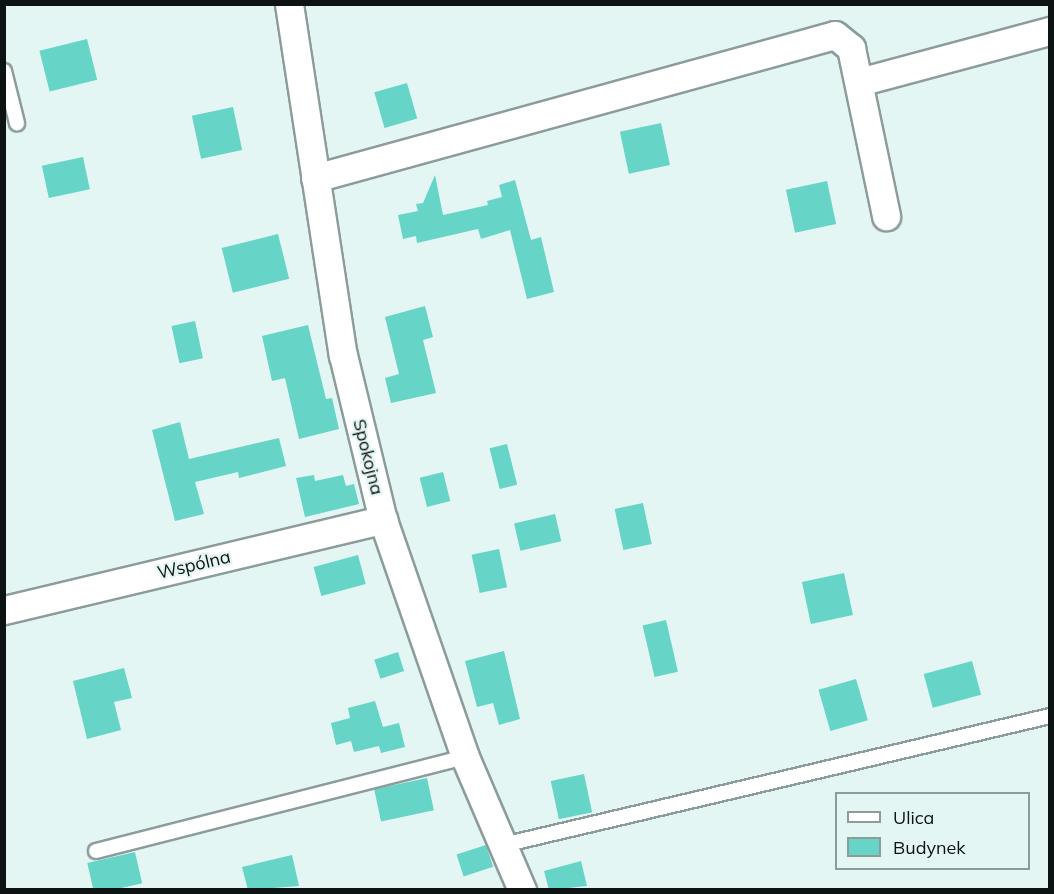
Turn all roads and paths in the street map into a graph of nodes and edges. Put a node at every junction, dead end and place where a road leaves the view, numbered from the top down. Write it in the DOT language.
graph roads {
  1 [pos="289,4"];
  2 [pos="1050,31"];
  3 [pos="4,71"];
  4 [pos="859,82"];
  5 [pos="17,123"];
  6 [pos="315,178"];
  7 [pos="886,216"];
  8 [pos="383,520"];
  9 [pos="4,610"];
  10 [pos="1050,716"];
  11 [pos="465,758"];
  12 [pos="502,845"];
  13 [pos="96,851"];
  14 [pos="522,890"];
  1 -- 6 [label="street, Spokojna"];
  2 -- 4 [label="street"];
  3 -- 5 [label="lane"];
  4 -- 6 [label="street"];
  4 -- 7 [label="street"];
  6 -- 8 [label="street, Spokojna"];
  8 -- 9 [label="street, Wspólna"];
  8 -- 11 [label="street, Spokojna"];
  10 -- 12 [label="lane"];
  11 -- 12 [label="street, Spokojna"];
  11 -- 13 [label="lane"];
  12 -- 14 [label="street, Spokojna"];
}
